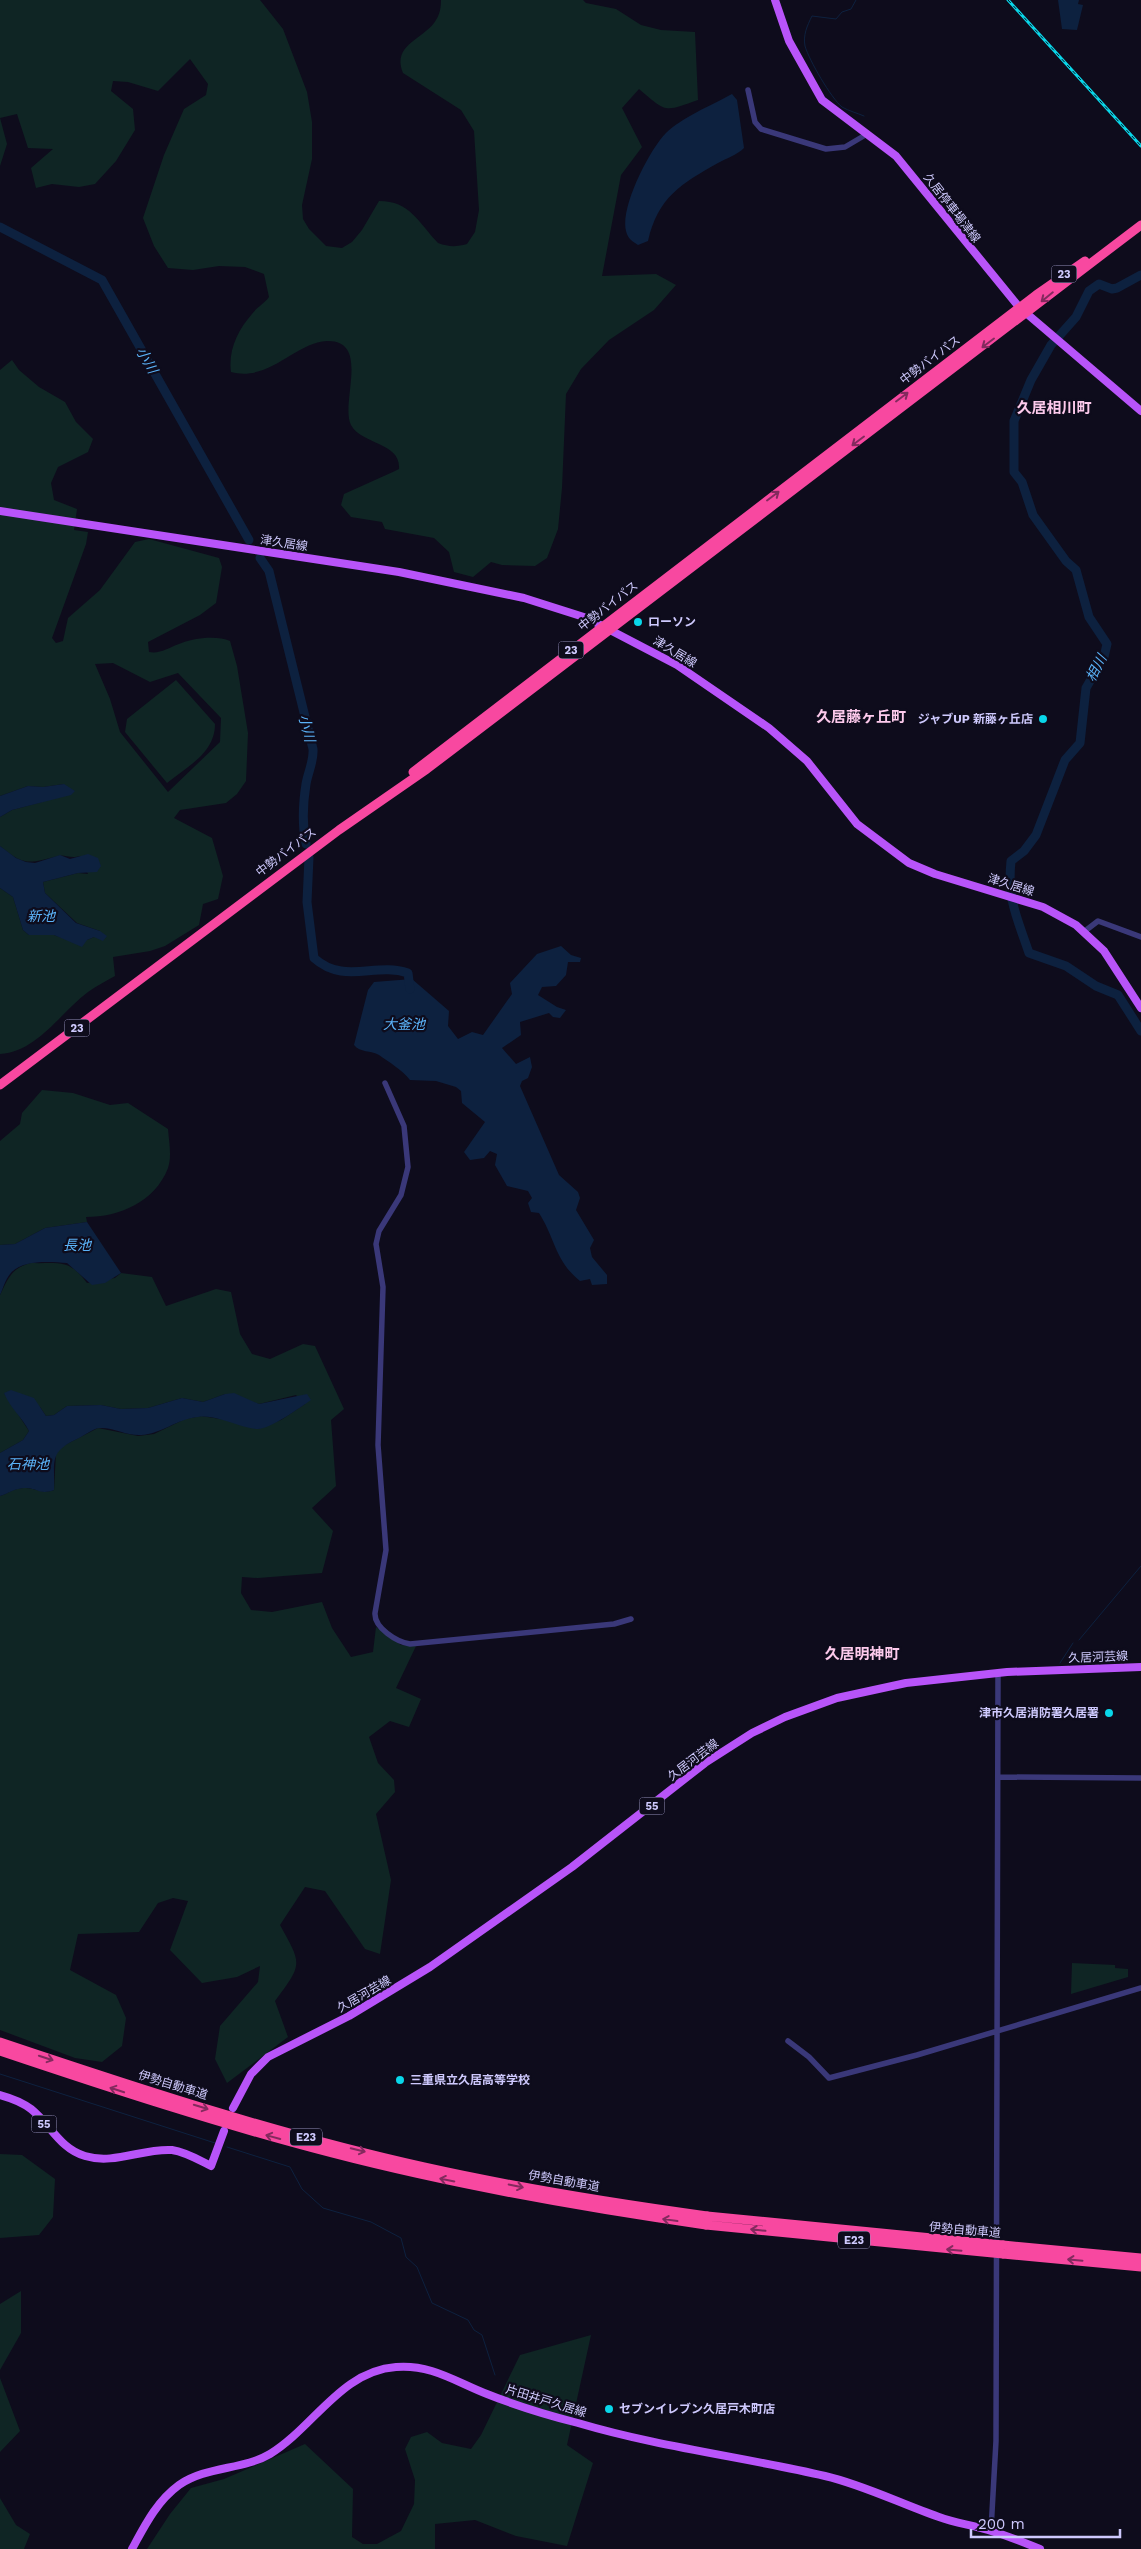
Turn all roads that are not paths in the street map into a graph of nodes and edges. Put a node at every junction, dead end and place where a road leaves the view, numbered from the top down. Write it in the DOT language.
graph roads {
  1 [pos="775,0"];
  2 [pos="748,90"];
  3 [pos="867,134"];
  4 [pos="1141,224"];
  5 [pos="1023,310"];
  6 [pos="1141,411"];
  7 [pos="0,511"];
  8 [pos="606,627"];
  9 [pos="1085,931"];
  10 [pos="1141,937"];
  11 [pos="1141,1008"];
  12 [pos="385,1083"];
  13 [pos="1,1084"];
  14 [pos="631,1619"];
  15 [pos="1141,1667"];
  16 [pos="998,1673"];
  17 [pos="999,1777"];
  18 [pos="1141,1778"];
  19 [pos="1141,1988"];
  20 [pos="998,2029"];
  21 [pos="788,2041"];
  22 [pos="0,2042"];
  23 [pos="0,2052"];
  24 [pos="0,2095"];
  25 [pos="233,2108"];
  26 [pos="224,2131"];
  27 [pos="617,2208"];
  28 [pos="1141,2257"];
  29 [pos="1104,2259"];
  30 [pos="1141,2268"];
  31 [pos="990,2530"];
  32 [pos="132,2549"];
  33 [pos="1040,2549"];
  1 -- 3 [label="main road, 久居停車場津線"];
  2 -- 3 [label="street"];
  3 -- 5 [label="main road, 久居停車場津線"];
  4 -- 5 [label="highway, 中勢バイパス / 23"];
  5 -- 6 [label="main road, 久居停車場津線"];
  5 -- 8 [label="highway, 中勢バイパス / 23"];
  7 -- 8 [label="main road, 津久居線"];
  8 -- 9 [label="main road, 津久居線"];
  8 -- 13 [label="highway, 中勢バイパス / 23"];
  9 -- 10 [label="street"];
  9 -- 11 [label="main road, 津久居線"];
  12 -- 14 [label="street"];
  15 -- 16 [label="main road, 久居河芸線 / 55"];
  16 -- 17 [label="street"];
  16 -- 25 [label="main road, 久居河芸線 / 55"];
  17 -- 18 [label="street"];
  17 -- 20 [label="street"];
  19 -- 20 [label="street"];
  20 -- 21 [label="street"];
  20 -- 31 [label="street"];
  22 -- 27 [label="highway, 伊勢自動車道 / E23, one-way"];
  27 -- 23 [label="highway, 伊勢自動車道 / E23, one-way"];
  24 -- 26 [label="main road, 55"];
  27 -- 29 [label="highway, 伊勢自動車道 / E23, bridge"];
  28 -- 29 [label="highway, 伊勢自動車道 / E23"];
  29 -- 30 [label="highway"];
  31 -- 32 [label="main road, 片田井戸久居線"];
  31 -- 33 [label="main road, 片田井戸久居線"];
}
